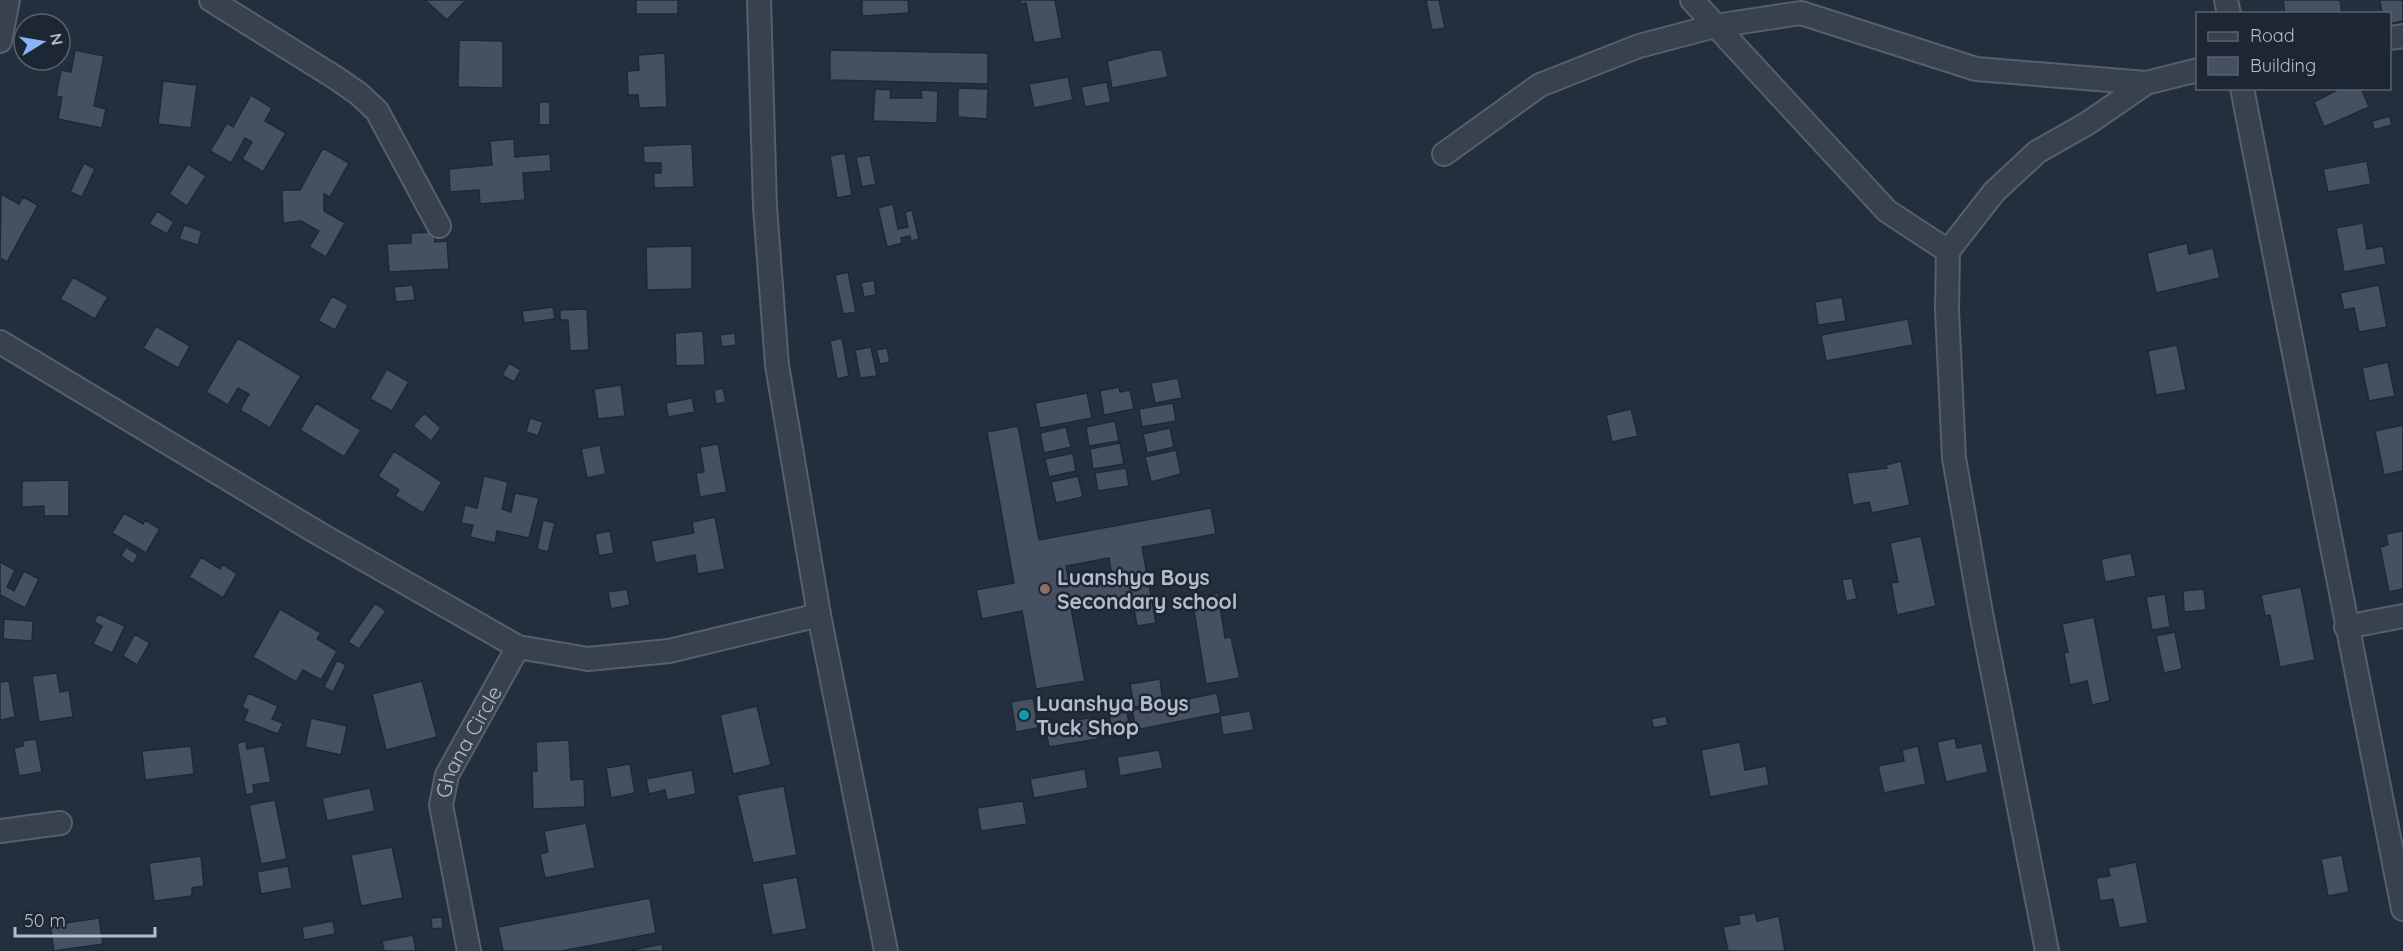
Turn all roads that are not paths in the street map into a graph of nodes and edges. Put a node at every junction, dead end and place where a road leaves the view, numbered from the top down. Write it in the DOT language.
graph roads {
  1 [pos="8,0"];
  2 [pos="211,0"];
  3 [pos="759,0"];
  4 [pos="1692,0"];
  5 [pos="1715,26"];
  6 [pos="0,40"];
  7 [pos="2196,70"];
  8 [pos="2146,83"];
  9 [pos="2242,90"];
  10 [pos="1444,154"];
  11 [pos="439,226"];
  12 [pos="1948,251"];
  13 [pos="0,342"];
  14 [pos="819,615"];
  15 [pos="2403,615"];
  16 [pos="2346,627"];
  17 [pos="518,647"];
  18 [pos="60,823"];
  19 [pos="0,831"];
  20 [pos="2400,875"];
  21 [pos="2403,909"];
  22 [pos="469,951"];
  23 [pos="886,951"];
  24 [pos="2047,951"];
  1 -- 6 [label="street"];
  2 -- 11 [label="street"];
  3 -- 14 [label="street"];
  4 -- 5 [label="street"];
  5 -- 8 [label="street"];
  5 -- 10 [label="street"];
  5 -- 12 [label="street"];
  7 -- 8 [label="street"];
  8 -- 12 [label="street"];
  9 -- 16 [label="street"];
  12 -- 24 [label="street"];
  13 -- 17 [label="street"];
  14 -- 17 [label="street"];
  14 -- 23 [label="street"];
  15 -- 16 [label="street"];
  16 -- 20 [label="street"];
  17 -- 22 [label="street, Ghana Circle"];
  18 -- 19 [label="street"];
  20 -- 21 [label="street"];
}
